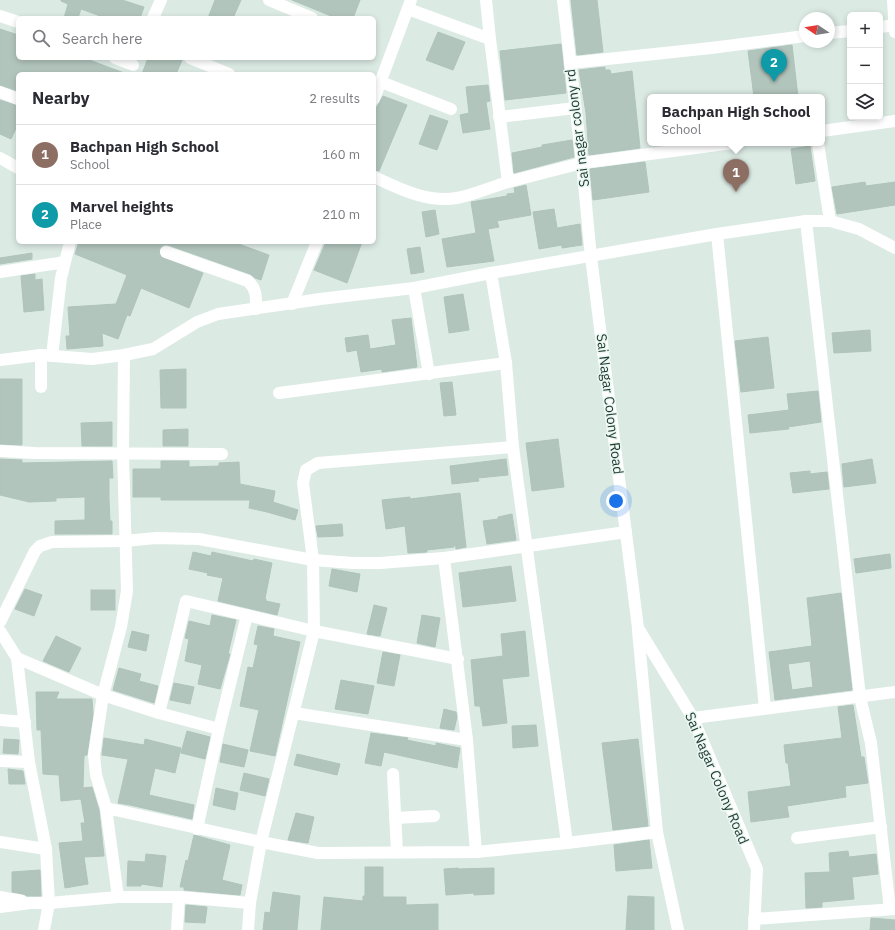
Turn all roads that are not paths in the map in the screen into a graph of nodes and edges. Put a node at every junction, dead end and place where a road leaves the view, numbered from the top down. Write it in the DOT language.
graph roads {
  1 [pos="160,0"];
  2 [pos="269,0"];
  3 [pos="486,0"];
  4 [pos="563,0"];
  5 [pos="893,0"];
  6 [pos="410,4"];
  7 [pos="0,16"];
  8 [pos="154,16"];
  9 [pos="307,16"];
  10 [pos="16,21"];
  11 [pos="883,27"];
  12 [pos="895,27"];
  13 [pos="847,31"];
  14 [pos="835,32"];
  15 [pos="799,37"];
  16 [pos="490,39"];
  17 [pos="120,60"];
  18 [pos="195,60"];
  19 [pos="570,63"];
  20 [pos="133,66"];
  21 [pos="224,72"];
  22 [pos="381,82"];
  23 [pos="0,92"];
  24 [pos="376,94"];
  25 [pos="16,98"];
  26 [pos="575,108"];
  27 [pos="451,109"];
  28 [pos="500,117"];
  29 [pos="895,121"];
  30 [pos="825,131"];
  31 [pos="710,146"];
  32 [pos="818,146"];
  33 [pos="0,158"];
  34 [pos="582,163"];
  35 [pos="16,167"];
  36 [pos="376,178"];
  37 [pos="508,182"];
  38 [pos="806,221"];
  39 [pos="830,221"];
  40 [pos="716,234"];
  41 [pos="70,244"];
  42 [pos="317,244"];
  43 [pos="895,248"];
  44 [pos="166,252"];
  45 [pos="591,257"];
  46 [pos="65,262"];
  47 [pos="0,272"];
  48 [pos="490,273"];
  49 [pos="414,288"];
  50 [pos="292,304"];
  51 [pos="256,309"];
  52 [pos="124,355"];
  53 [pos="47,356"];
  54 [pos="0,360"];
  55 [pos="506,363"];
  56 [pos="429,374"];
  57 [pos="41,387"];
  58 [pos="279,393"];
  59 [pos="513,447"];
  60 [pos="0,451"];
  61 [pos="123,453"];
  62 [pos="222,454"];
  63 [pos="626,532"];
  64 [pos="125,541"];
  65 [pos="527,546"];
  66 [pos="444,558"];
  67 [pos="314,560"];
  68 [pos="247,615"];
  69 [pos="0,622"];
  70 [pos="638,628"];
  71 [pos="0,631"];
  72 [pos="314,631"];
  73 [pos="17,658"];
  74 [pos="458,659"];
  75 [pos="895,692"];
  76 [pos="104,695"];
  77 [pos="860,697"];
  78 [pos="765,708"];
  79 [pos="160,713"];
  80 [pos="294,713"];
  81 [pos="694,718"];
  82 [pos="0,720"];
  83 [pos="24,722"];
  84 [pos="218,729"];
  85 [pos="467,740"];
  86 [pos="0,761"];
  87 [pos="29,762"];
  88 [pos="393,774"];
  89 [pos="106,808"];
  90 [pos="434,816"];
  91 [pos="395,818"];
  92 [pos="881,827"];
  93 [pos="197,829"];
  94 [pos="657,832"];
  95 [pos="798,838"];
  96 [pos="0,842"];
  97 [pos="260,842"];
  98 [pos="567,843"];
  99 [pos="46,849"];
  100 [pos="397,852"];
  101 [pos="476,852"];
  102 [pos="0,897"];
  103 [pos="118,897"];
  104 [pos="179,897"];
  105 [pos="30,903"];
  106 [pos="49,903"];
  107 [pos="250,903"];
  108 [pos="0,907"];
  109 [pos="893,909"];
  110 [pos="754,925"];
  111 [pos="44,930"];
  112 [pos="177,930"];
  113 [pos="248,930"];
  114 [pos="678,930"];
  1 -- 8 [label="street"];
  2 -- 9 [label="street"];
  3 -- 16 [label="street"];
  4 -- 19 [label="street, Sai nagar colony rd"];
  5 -- 12 [label="street"];
  6 -- 16 [label="street"];
  6 -- 22 [label="street"];
  7 -- 10 [label="street"];
  11 -- 12 [label="street"];
  13 -- 14 [label="street"];
  15 -- 19 [label="street"];
  16 -- 28 [label="street"];
  17 -- 20 [label="street"];
  18 -- 21 [label="street"];
  19 -- 26 [label="street, Sai nagar colony rd"];
  22 -- 24 [label="street"];
  22 -- 27 [label="street"];
  23 -- 25 [label="street"];
  26 -- 28 [label="street"];
  26 -- 34 [label="street, Sai nagar colony rd"];
  28 -- 37 [label="street"];
  29 -- 30 [label="street"];
  31 -- 34 [label="street"];
  32 -- 39 [label="street"];
  33 -- 35 [label="street"];
  34 -- 37 [label="street"];
  34 -- 45 [label="street, Sai nagar colony rd"];
  36 -- 37 [label="street"];
  38 -- 39 [label="street"];
  38 -- 40 [label="street"];
  38 -- 77 [label="street"];
  39 -- 43 [label="street"];
  40 -- 45 [label="street"];
  40 -- 78 [label="street"];
  41 -- 46 [label="street"];
  42 -- 50 [label="street"];
  44 -- 51 [label="street"];
  45 -- 48 [label="street"];
  45 -- 63 [label="street, Sai Nagar Colony Road"];
  46 -- 47 [label="street"];
  46 -- 53 [label="street"];
  48 -- 49 [label="street"];
  48 -- 55 [label="street"];
  49 -- 50 [label="street"];
  49 -- 56 [label="street"];
  50 -- 51 [label="street"];
  51 -- 52 [label="street"];
  52 -- 53 [label="street"];
  52 -- 61 [label="street"];
  53 -- 54 [label="street"];
  53 -- 57 [label="street"];
  55 -- 56 [label="street"];
  55 -- 59 [label="street"];
  56 -- 58 [label="street"];
  59 -- 65 [label="street"];
  59 -- 67 [label="street"];
  60 -- 61 [label="street"];
  61 -- 62 [label="street"];
  61 -- 64 [label="street"];
  63 -- 65 [label="street"];
  63 -- 70 [label="street, Sai Nagar Colony Road"];
  64 -- 67 [label="street"];
  64 -- 69 [label="street"];
  64 -- 76 [label="street"];
  65 -- 66 [label="street"];
  65 -- 98 [label="street"];
  66 -- 67 [label="street"];
  66 -- 74 [label="street"];
  67 -- 72 [label="street"];
  68 -- 72 [label="street"];
  68 -- 79 [label="street"];
  68 -- 84 [label="street"];
  70 -- 81 [label="street, Sai Nagar Colony Road"];
  70 -- 94 [label="street"];
  71 -- 73 [label="street"];
  72 -- 74 [label="street"];
  72 -- 80 [label="street"];
  73 -- 76 [label="street"];
  73 -- 83 [label="street"];
  74 -- 85 [label="street"];
  75 -- 77 [label="street"];
  76 -- 79 [label="street"];
  76 -- 89 [label="street"];
  77 -- 78 [label="street"];
  77 -- 92 [label="street"];
  78 -- 81 [label="street"];
  79 -- 84 [label="street"];
  80 -- 85 [label="street"];
  80 -- 97 [label="street"];
  81 -- 110 [label="street, Sai Nagar Colony Road"];
  82 -- 83 [label="street"];
  83 -- 87 [label="street"];
  84 -- 93 [label="street"];
  85 -- 101 [label="street"];
  86 -- 87 [label="street"];
  87 -- 99 [label="street"];
  88 -- 91 [label="street"];
  89 -- 93 [label="street"];
  89 -- 103 [label="street"];
  90 -- 91 [label="street"];
  91 -- 100 [label="street"];
  92 -- 95 [label="street"];
  92 -- 109 [label="street"];
  93 -- 97 [label="street"];
  94 -- 98 [label="street"];
  94 -- 114 [label="street"];
  96 -- 99 [label="street"];
  97 -- 100 [label="street"];
  97 -- 107 [label="street"];
  98 -- 101 [label="street"];
  99 -- 106 [label="street"];
  100 -- 101 [label="street"];
  102 -- 105 [label="street"];
  103 -- 104 [label="street"];
  103 -- 106 [label="street"];
  104 -- 107 [label="street"];
  104 -- 112 [label="street"];
  105 -- 106 [label="street"];
  105 -- 108 [label="street"];
  106 -- 111 [label="street"];
  107 -- 113 [label="street"];
  109 -- 110 [label="street"];
}
